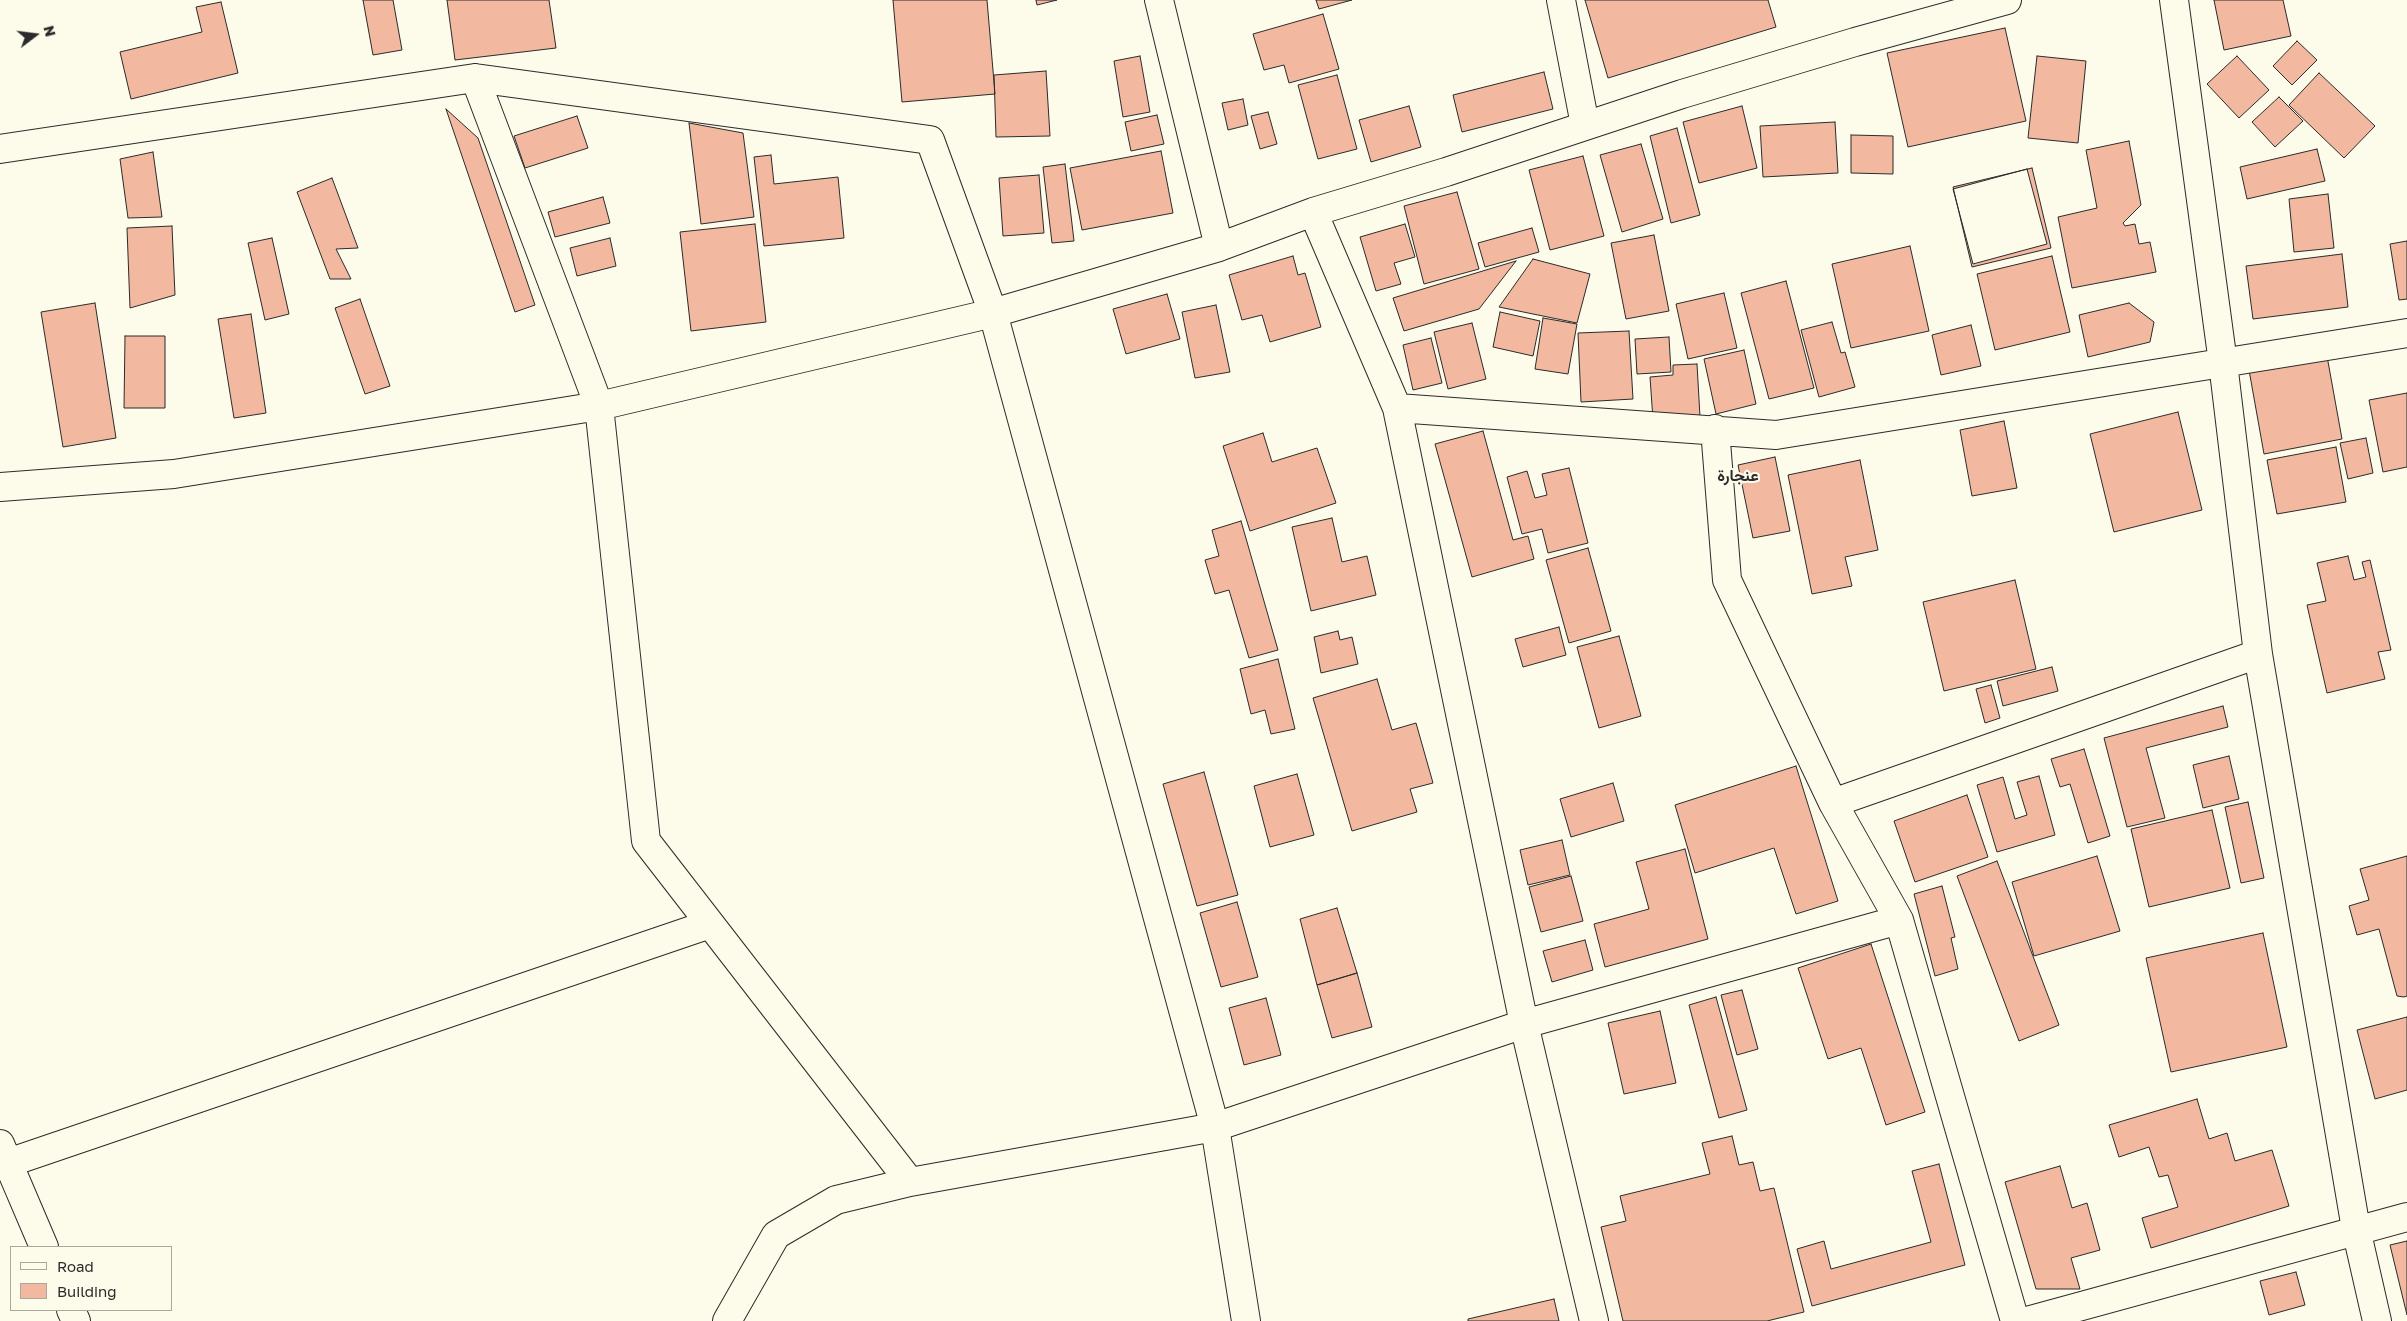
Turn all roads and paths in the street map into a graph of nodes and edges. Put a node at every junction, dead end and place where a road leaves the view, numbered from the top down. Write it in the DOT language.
graph roads {
  1 [pos="1159,0"];
  2 [pos="1561,0"];
  3 [pos="2007,0"];
  4 [pos="2174,0"];
  5 [pos="475,78"];
  6 [pos="1585,125"];
  7 [pos="0,149"];
  8 [pos="1314,212"];
  9 [pos="1219,246"];
  10 [pos="994,313"];
  11 [pos="2407,333"];
  12 [pos="2224,363"];
  13 [pos="599,406"];
  14 [pos="1397,408"];
  15 [pos="1715,429"];
  16 [pos="0,487"];
  17 [pos="2258,654"];
  18 [pos="1832,803"];
  19 [pos="1899,920"];
  20 [pos="710,924"];
  21 [pos="1524,1024"];
  22 [pos="1215,1127"];
  23 [pos="4,1153"];
  24 [pos="910,1182"];
  25 [pos="2407,1217"];
  26 [pos="2356,1230"];
  27 [pos="44,1246"];
  28 [pos="727,1321"];
  29 [pos="1246,1321"];
  30 [pos="1594,1321"];
  31 [pos="2015,1321"];
  32 [pos="2027,1321"];
  33 [pos="2377,1321"];
  1 -- 9 [label="street"];
  2 -- 6 [label="street"];
  3 -- 6 [label="street"];
  4 -- 12 [label="street"];
  5 -- 7 [label="street"];
  5 -- 10 [label="street"];
  5 -- 13 [label="street"];
  6 -- 8 [label="street"];
  8 -- 9 [label="street"];
  8 -- 14 [label="street"];
  9 -- 10 [label="street"];
  10 -- 13 [label="street"];
  10 -- 22 [label="street"];
  11 -- 12 [label="street"];
  12 -- 15 [label="street"];
  12 -- 17 [label="street"];
  13 -- 16 [label="street"];
  13 -- 20 [label="street"];
  14 -- 15 [label="street"];
  14 -- 21 [label="street"];
  15 -- 18 [label="street"];
  17 -- 18 [label="street"];
  17 -- 26 [label="street"];
  18 -- 19 [label="street"];
  19 -- 21 [label="street"];
  19 -- 31 [label="street"];
  20 -- 23 [label="street"];
  20 -- 24 [label="street"];
  21 -- 22 [label="street"];
  21 -- 30 [label="street"];
  22 -- 24 [label="street"];
  22 -- 29 [label="street"];
  23 -- 27 [label="street"];
  24 -- 28 [label="street"];
  25 -- 26 [label="street"];
  26 -- 32 [label="street"];
  26 -- 33 [label="street"];
}
